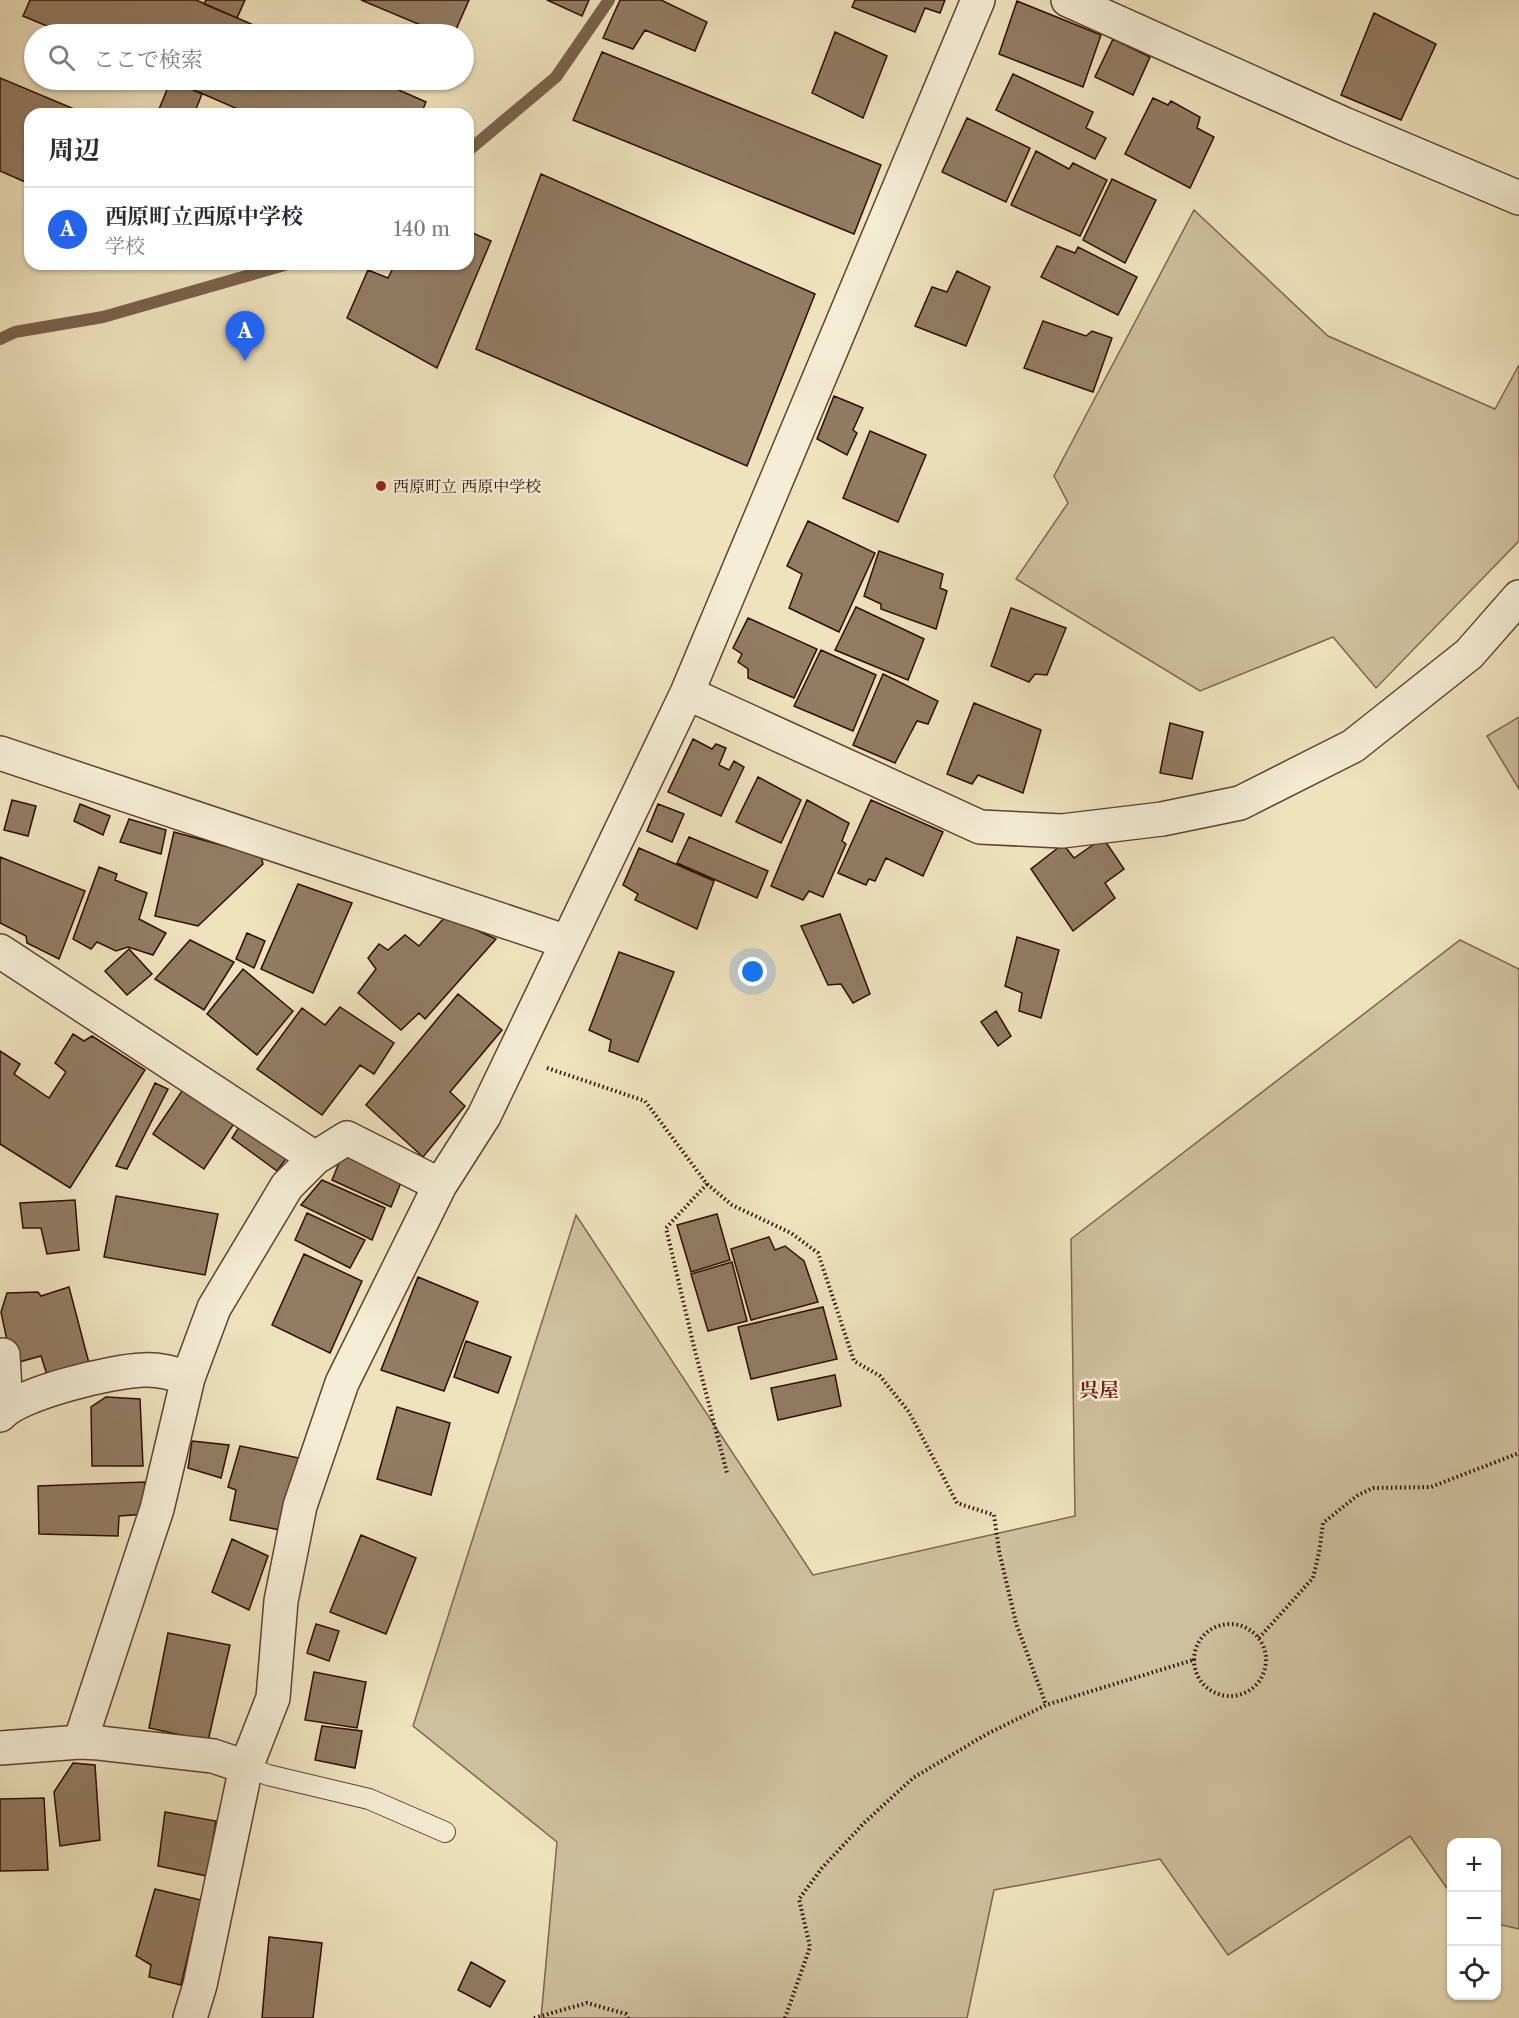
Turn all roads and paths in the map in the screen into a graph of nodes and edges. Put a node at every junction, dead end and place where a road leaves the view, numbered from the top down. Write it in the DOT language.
graph roads {
  1 [pos="978,0"];
  2 [pos="1068,0"];
  3 [pos="1519,198"];
  4 [pos="1519,597"];
  5 [pos="687,693"];
  6 [pos="0,753"];
  7 [pos="567,942"];
  8 [pos="0,951"];
  9 [pos="512,1057"];
  10 [pos="315,1158"];
  11 [pos="707,1184"];
  12 [pos="440,1185"];
  13 [pos="3,1355"];
  14 [pos="188,1378"];
  15 [pos="3,1411"];
  16 [pos="1519,1453"];
  17 [pos="727,1473"];
  18 [pos="1259,1638"];
  19 [pos="1193,1660"];
  20 [pos="1046,1705"];
  21 [pos="80,1742"];
  22 [pos="0,1748"];
  23 [pos="246,1767"];
  24 [pos="445,1832"];
  25 [pos="190,2018"];
  26 [pos="534,2018"];
  27 [pos="628,2018"];
  28 [pos="785,2018"];
  1 -- 5 [label="street"];
  2 -- 3 [label="street"];
  4 -- 5 [label="street"];
  5 -- 7 [label="street"];
  6 -- 7 [label="street"];
  7 -- 9 [label="street"];
  8 -- 10 [label="street"];
  9 -- 11 [label="path"];
  9 -- 12 [label="street"];
  10 -- 12 [label="street"];
  10 -- 14 [label="street"];
  11 -- 17 [label="path"];
  11 -- 20 [label="path"];
  12 -- 23 [label="street"];
  13 -- 15 [label="street"];
  14 -- 15 [label="street"];
  14 -- 21 [label="street"];
  16 -- 18 [label="path"];
  18 -- 19 [label="path"];
  18 -- 19 [label="path"];
  19 -- 20 [label="path"];
  20 -- 28 [label="path"];
  21 -- 22 [label="street"];
  21 -- 23 [label="street"];
  23 -- 24 [label="lane"];
  23 -- 25 [label="street"];
  26 -- 27 [label="path"];
}
